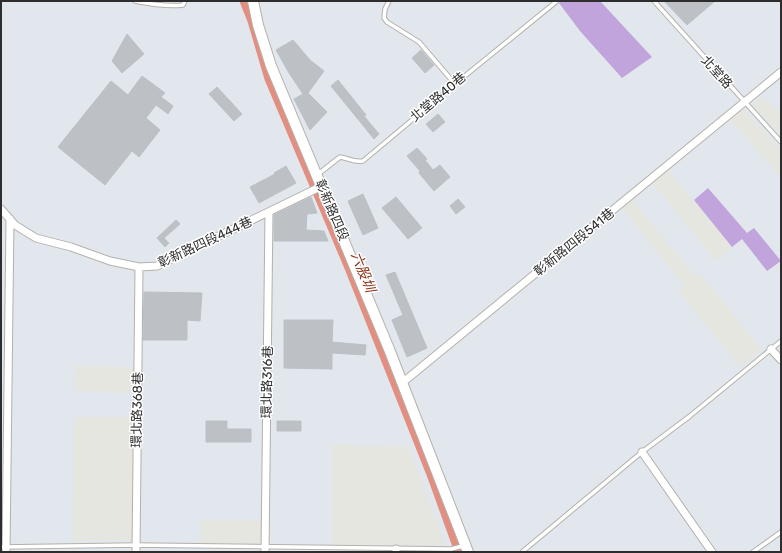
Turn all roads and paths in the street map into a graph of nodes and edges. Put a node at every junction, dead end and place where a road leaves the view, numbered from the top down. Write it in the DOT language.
graph roads {
  1 [pos="135,1"];
  2 [pos="185,1"];
  3 [pos="253,1"];
  4 [pos="388,1"];
  5 [pos="557,1"];
  6 [pos="654,1"];
  7 [pos="781,72"];
  8 [pos="455,84"];
  9 [pos="745,102"];
  10 [pos="781,142"];
  11 [pos="317,175"];
  12 [pos="321,186"];
  13 [pos="1,209"];
  14 [pos="269,212"];
  15 [pos="10,219"];
  16 [pos="139,267"];
  17 [pos="781,340"];
  18 [pos="771,349"];
  19 [pos="781,360"];
  20 [pos="402,383"];
  21 [pos="642,452"];
  22 [pos="781,532"];
  23 [pos="464,548"];
  24 [pos="4,549"];
  25 [pos="136,549"];
  26 [pos="265,550"];
  27 [pos="396,550"];
  28 [pos="522,552"];
  29 [pos="712,552"];
  30 [pos="754,552"];
  1 -- 2 [label="lane"];
  3 -- 11 [label="street, 彰新路四段"];
  4 -- 8 [label="lane"];
  5 -- 8 [label="lane, 北堂路40巷"];
  6 -- 9 [label="lane, 北堂路"];
  7 -- 9 [label="street, 彰新路四段541巷"];
  8 -- 11 [label="lane, 北堂路40巷"];
  9 -- 10 [label="lane, 北堂路"];
  9 -- 20 [label="street, 彰新路四段541巷"];
  11 -- 12 [label="street, 彰新路四段"];
  12 -- 14 [label="street, 彰新路四段444巷"];
  12 -- 20 [label="street, 彰新路四段"];
  13 -- 15 [label="street, 彰新路四段444巷"];
  14 -- 16 [label="street, 彰新路四段444巷"];
  14 -- 26 [label="street, 環北路316巷"];
  15 -- 16 [label="street, 彰新路四段444巷"];
  15 -- 24 [label="street"];
  16 -- 25 [label="street, 環北路368巷"];
  17 -- 18 [label="lane"];
  18 -- 19 [label="street"];
  18 -- 21 [label="lane"];
  20 -- 23 [label="street, 彰新路四段"];
  21 -- 28 [label="lane"];
  21 -- 29 [label="street"];
  22 -- 30 [label="lane"];
  23 -- 27 [label="lane"];
  24 -- 25 [label="lane"];
  25 -- 26 [label="lane"];
  26 -- 27 [label="lane"];
}
